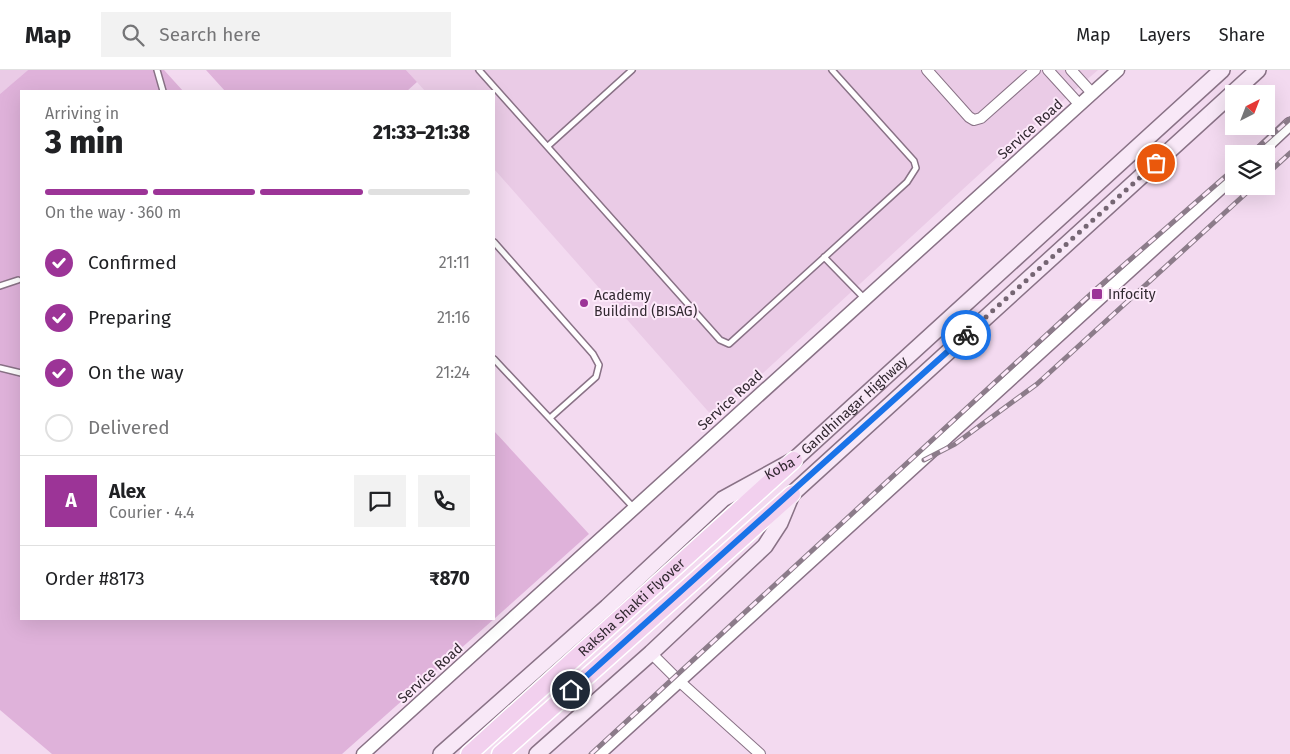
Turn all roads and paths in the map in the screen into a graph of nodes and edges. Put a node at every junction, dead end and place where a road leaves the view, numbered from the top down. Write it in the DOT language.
graph roads {
  1 [pos="156,70"];
  2 [pos="479,70"];
  3 [pos="632,70"];
  4 [pos="832,70"];
  5 [pos="927,70"];
  6 [pos="1035,70"];
  7 [pos="1048,70"];
  8 [pos="1071,70"];
  9 [pos="1118,70"];
  10 [pos="1222,70"];
  11 [pos="1258,70"];
  12 [pos="163,90"];
  13 [pos="1092,93"];
  14 [pos="1079,104"];
  15 [pos="1290,124"];
  16 [pos="1268,145"];
  17 [pos="548,146"];
  18 [pos="1225,184"];
  19 [pos="495,243"];
  20 [pos="824,257"];
  21 [pos="18,280"];
  22 [pos="0,286"];
  23 [pos="865,298"];
  24 [pos="495,360"];
  25 [pos="0,368"];
  26 [pos="20,373"];
  27 [pos="550,418"];
  28 [pos="794,460"];
  29 [pos="792,494"];
  30 [pos="634,508"];
  31 [pos="651,653"];
  32 [pos="679,681"];
  33 [pos="363,754"];
  34 [pos="441,754"];
  35 [pos="469,754"];
  36 [pos="500,754"];
  37 [pos="537,754"];
  38 [pos="599,754"];
  39 [pos="760,754"];
  1 -- 12 [label="lane"];
  2 -- 17 [label="lane"];
  3 -- 17 [label="lane"];
  4 -- 20 [label="lane"];
  5 -- 6 [label="street"];
  7 -- 14 [label="street"];
  8 -- 13 [label="street"];
  9 -- 13 [label="street, Service Road"];
  10 -- 28 [label="main road, Koba - Gandhinagar Highway"];
  11 -- 29 [label="main road, Koba - Gandhinagar Highway"];
  13 -- 14 [label="street, Service Road"];
  14 -- 23 [label="street, Service Road"];
  15 -- 16 [label="street"];
  17 -- 20 [label="lane"];
  18 -- 32 [label="street"];
  19 -- 27 [label="lane"];
  20 -- 23 [label="lane"];
  21 -- 22 [label="lane"];
  23 -- 30 [label="street, Service Road"];
  24 -- 27 [label="lane"];
  25 -- 26 [label="lane"];
  27 -- 30 [label="lane"];
  28 -- 34 [label="main road, Koba - Gandhinagar Highway"];
  28 -- 35 [label="main road, Raksha Shakti Flyover"];
  29 -- 31 [label="main road, Koba - Gandhinagar Highway"];
  29 -- 36 [label="main road, Raksha Shakti Flyover"];
  30 -- 33 [label="street, Service Road"];
  31 -- 32 [label="street"];
  31 -- 37 [label="main road, Koba - Gandhinagar Highway"];
  32 -- 38 [label="street"];
  32 -- 39 [label="street"];
}
